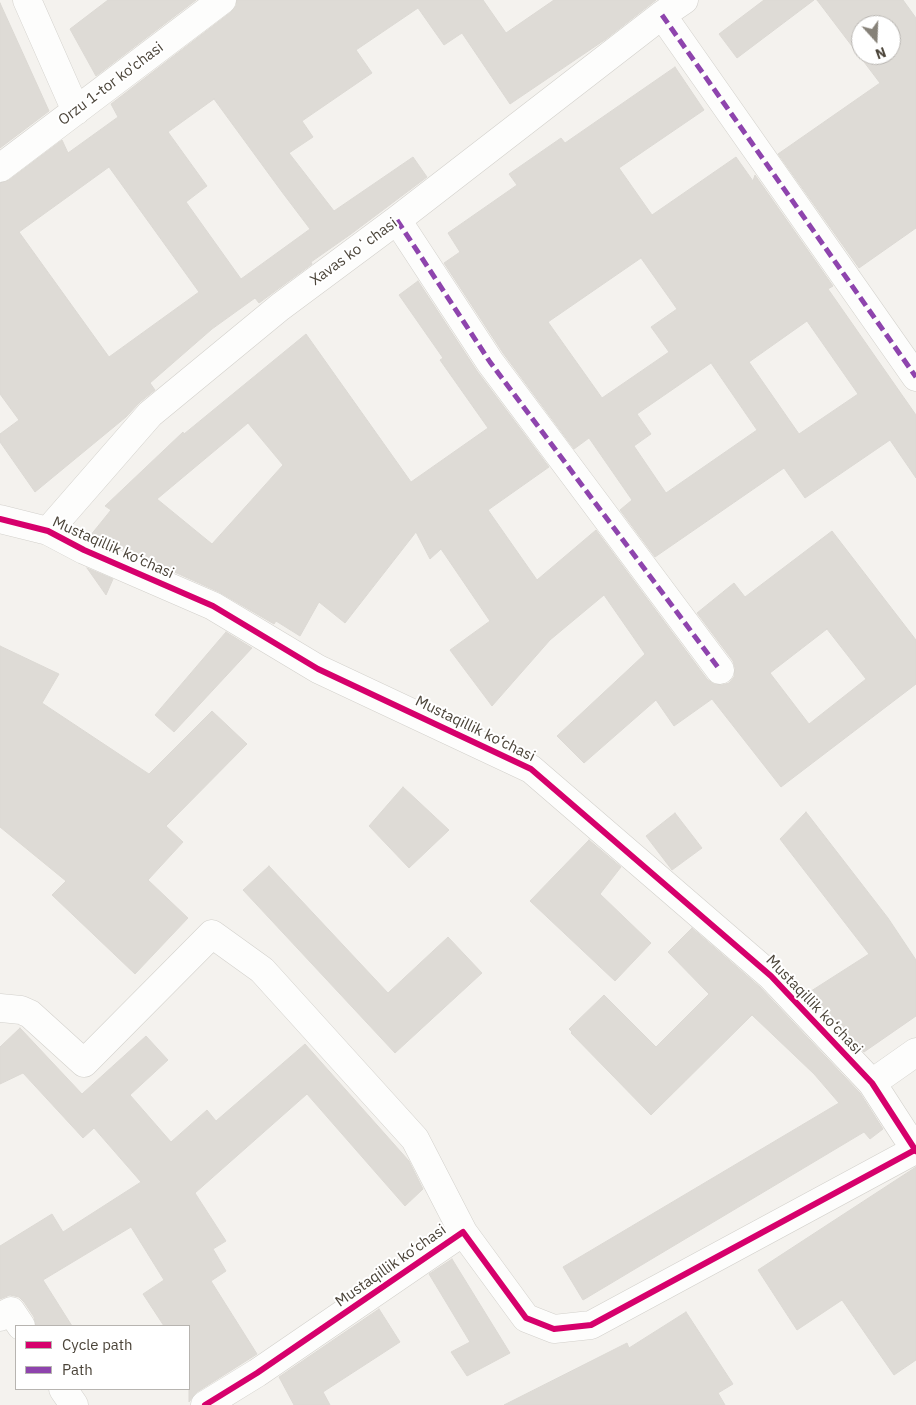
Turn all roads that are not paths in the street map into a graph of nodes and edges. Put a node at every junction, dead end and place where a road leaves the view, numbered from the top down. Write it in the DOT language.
graph roads {
  1 [pos="27,0"];
  2 [pos="222,0"];
  3 [pos="684,0"];
  4 [pos="662,15"];
  5 [pos="76,111"];
  6 [pos="0,168"];
  7 [pos="397,220"];
  8 [pos="916,377"];
  9 [pos="0,519"];
  10 [pos="48,531"];
  11 [pos="720,670"];
  12 [pos="0,1008"];
  13 [pos="916,1052"];
  14 [pos="872,1083"];
  15 [pos="916,1150"];
  16 [pos="463,1232"];
  17 [pos="0,1318"];
  18 [pos="20,1325"];
  19 [pos="65,1390"];
  20 [pos="74,1405"];
  21 [pos="205,1405"];
  1 -- 5 [label="street"];
  2 -- 5 [label="street, Orzu 1-tor ko'chasi"];
  3 -- 4 [label="street, Xavas koʻchasi"];
  4 -- 7 [label="street, Xavas koʻchasi"];
  4 -- 8 [label="street"];
  5 -- 6 [label="street, Orzu 1-tor ko'chasi"];
  7 -- 10 [label="street, Xavas koʻchasi"];
  7 -- 11 [label="street"];
  9 -- 10 [label="street, Mustaqillik ko‘chasi"];
  10 -- 14 [label="street, Mustaqillik ko‘chasi"];
  12 -- 16 [label="street, Mustaqillik ko‘chasi"];
  13 -- 14 [label="street"];
  14 -- 15 [label="street, Mustaqillik ko‘chasi"];
  15 -- 16 [label="street, Mustaqillik ko‘chasi"];
  16 -- 21 [label="street, Mustaqillik ko‘chasi"];
  17 -- 18 [label="street"];
  19 -- 20 [label="street"];
}
